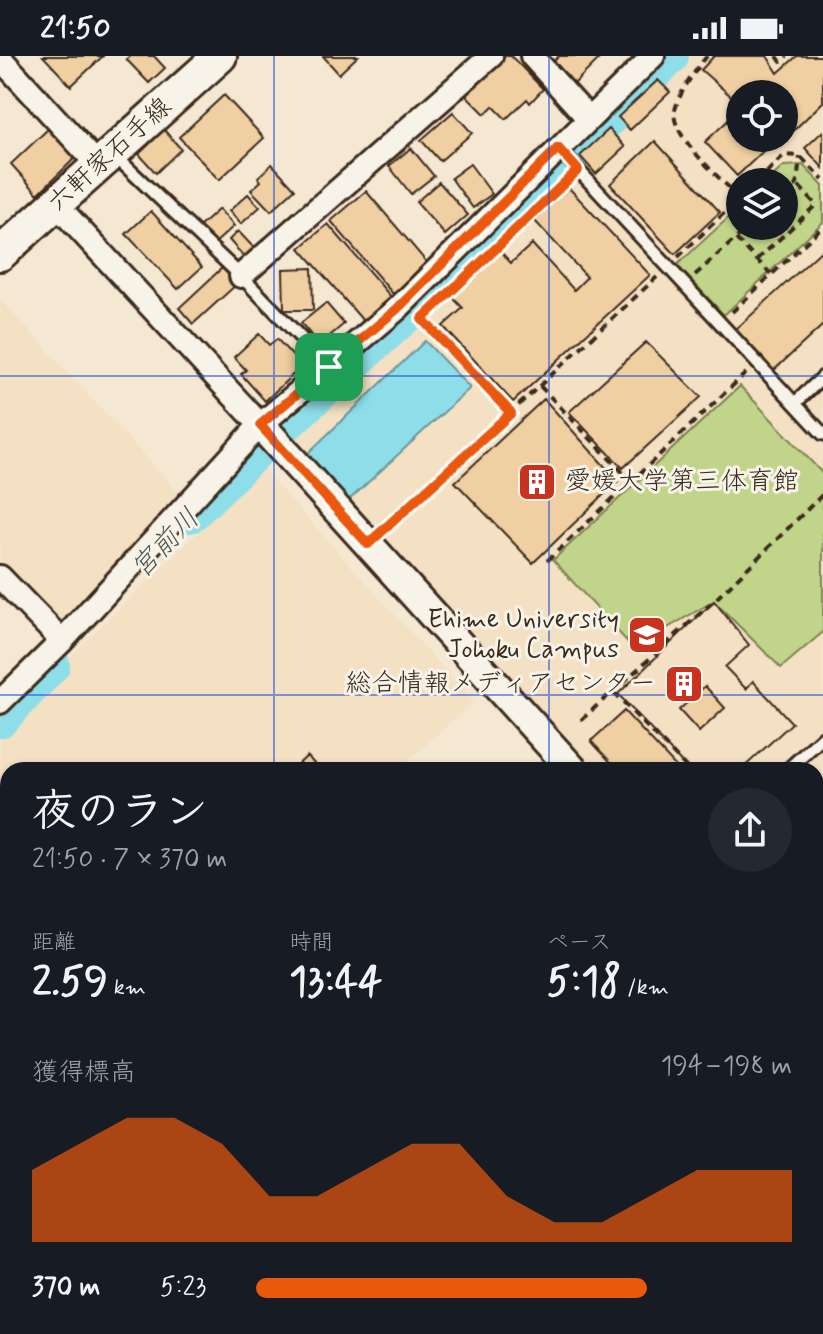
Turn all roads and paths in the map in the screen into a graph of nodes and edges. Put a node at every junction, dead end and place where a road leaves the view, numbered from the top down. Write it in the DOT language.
graph roads {
  1 [pos="220,56"];
  2 [pos="491,56"];
  3 [pos="532,56"];
  4 [pos="653,56"];
  5 [pos="707,56"];
  6 [pos="777,56"];
  7 [pos="787,56"];
  8 [pos="0,58"];
  9 [pos="588,118"];
  10 [pos="558,148"];
  11 [pos="800,156"];
  12 [pos="106,160"];
  13 [pos="771,168"];
  14 [pos="578,170"];
  15 [pos="798,175"];
  16 [pos="823,180"];
  17 [pos="726,183"];
  18 [pos="798,185"];
  19 [pos="56,204"];
  20 [pos="816,205"];
  21 [pos="823,206"];
  22 [pos="726,211"];
  23 [pos="823,226"];
  24 [pos="735,240"];
  25 [pos="737,240"];
  26 [pos="0,254"];
  27 [pos="757,260"];
  28 [pos="668,267"];
  29 [pos="771,275"];
  30 [pos="241,276"];
  31 [pos="684,285"];
  32 [pos="720,323"];
  33 [pos="757,363"];
  34 [pos="329,367"];
  35 [pos="823,377"];
  36 [pos="540,386"];
  37 [pos="795,403"];
  38 [pos="511,413"];
  39 [pos="266,431"];
  40 [pos="823,434"];
  41 [pos="631,481"];
  42 [pos="823,494"];
  43 [pos="368,544"];
  44 [pos="547,561"];
  45 [pos="0,577"];
  46 [pos="62,641"];
  47 [pos="613,692"];
  48 [pos="0,702"];
  49 [pos="581,720"];
  50 [pos="823,737"];
  51 [pos="566,762"];
  52 [pos="681,762"];
  53 [pos="796,762"];
  1 -- 12 [label="main road, 六軒家石手線"];
  2 -- 30 [label="street"];
  3 -- 9 [label="street"];
  4 -- 9 [label="street"];
  5 -- 17 [label="path"];
  6 -- 7 [label="path"];
  8 -- 12 [label="street"];
  9 -- 10 [label="street"];
  10 -- 14 [label="lane"];
  10 -- 34 [label="street"];
  11 -- 13 [label="path"];
  11 -- 15 [label="path"];
  11 -- 16 [label="path"];
  12 -- 19 [label="main road, 六軒家石手線"];
  12 -- 30 [label="lane"];
  14 -- 28 [label="lane"];
  14 -- 38 [label="path"];
  18 -- 20 [label="path"];
  19 -- 26 [label="main road, 六軒家石手線"];
  19 -- 39 [label="street"];
  20 -- 21 [label="path"];
  20 -- 27 [label="path"];
  22 -- 28 [label="path"];
  23 -- 29 [label="path"];
  24 -- 31 [label="path"];
  25 -- 27 [label="path"];
  27 -- 29 [label="path"];
  28 -- 31 [label="lane"];
  28 -- 36 [label="path"];
  29 -- 32 [label="path"];
  30 -- 34 [label="lane"];
  31 -- 32 [label="lane"];
  32 -- 33 [label="lane"];
  33 -- 37 [label="lane"];
  33 -- 41 [label="path"];
  34 -- 39 [label="street"];
  35 -- 37 [label="lane"];
  36 -- 38 [label="path"];
  36 -- 41 [label="path"];
  37 -- 40 [label="lane"];
  38 -- 43 [label="path"];
  39 -- 43 [label="street"];
  39 -- 46 [label="street"];
  41 -- 44 [label="path"];
  42 -- 47 [label="path"];
  43 -- 51 [label="street"];
  45 -- 46 [label="street"];
  46 -- 48 [label="street"];
  47 -- 49 [label="path"];
  47 -- 52 [label="path"];
  50 -- 53 [label="lane"];
}
